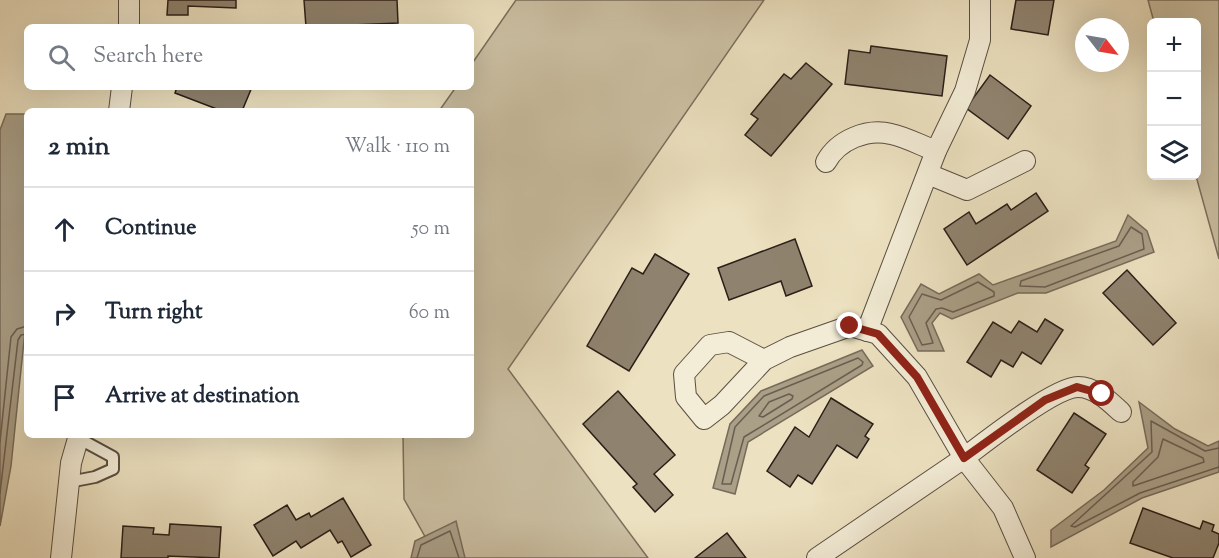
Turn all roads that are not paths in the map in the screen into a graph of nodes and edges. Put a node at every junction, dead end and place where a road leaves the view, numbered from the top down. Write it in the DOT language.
graph roads {
  1 [pos="129,0"];
  2 [pos="980,0"];
  3 [pos="129,24"];
  4 [pos="122,90"];
  5 [pos="119,108"];
  6 [pos="936,151"];
  7 [pos="1025,161"];
  8 [pos="826,162"];
  9 [pos="928,174"];
  10 [pos="867,331"];
  11 [pos="764,360"];
  12 [pos="1121,412"];
  13 [pos="79,438"];
  14 [pos="81,438"];
  15 [pos="964,458"];
  16 [pos="69,482"];
  17 [pos="63,554"];
  18 [pos="818,558"];
  19 [pos="1025,558"];
  1 -- 3 [label="street"];
  2 -- 6 [label="street"];
  4 -- 5 [label="street"];
  6 -- 8 [label="street"];
  6 -- 9 [label="street"];
  7 -- 9 [label="street"];
  9 -- 10 [label="street"];
  10 -- 11 [label="street"];
  10 -- 15 [label="street"];
  12 -- 15 [label="street"];
  13 -- 16 [label="street"];
  14 -- 16 [label="lane"];
  15 -- 18 [label="street"];
  15 -- 19 [label="street"];
  16 -- 17 [label="street"];
}
